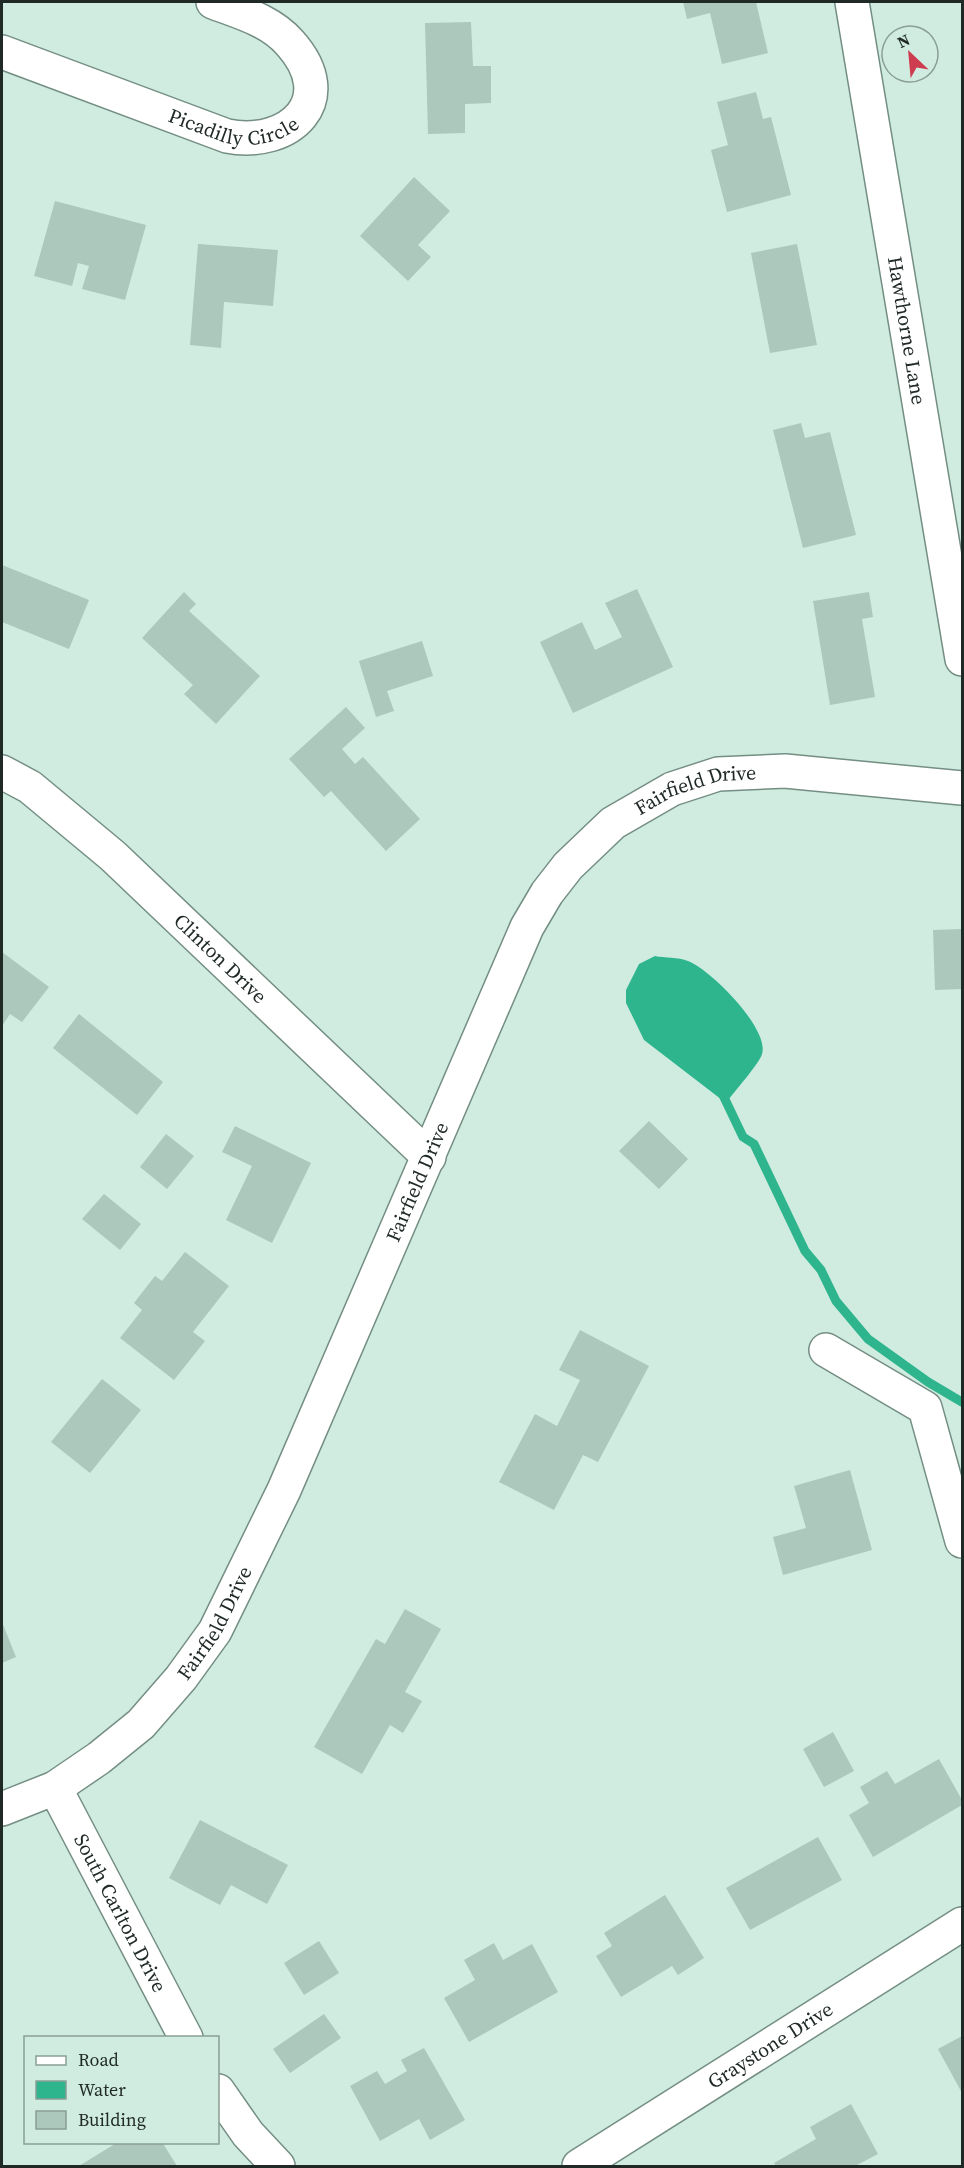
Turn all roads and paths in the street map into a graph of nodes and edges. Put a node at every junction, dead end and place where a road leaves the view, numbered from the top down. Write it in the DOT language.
graph roads {
  1 [pos="213,2"];
  2 [pos="852,2"];
  3 [pos="2,52"];
  4 [pos="963,659"];
  5 [pos="2,772"];
  6 [pos="963,788"];
  7 [pos="429,1156"];
  8 [pos="826,1350"];
  9 [pos="963,1541"];
  10 [pos="55,1788"];
  11 [pos="2,1809"];
  12 [pos="963,1924"];
  13 [pos="185,2036"];
  14 [pos="219,2092"];
  15 [pos="268,2164"];
  16 [pos="579,2166"];
  1 -- 3 [label="street, Picadilly Circle"];
  2 -- 4 [label="street, Hawthorne Lane"];
  5 -- 7 [label="street, Clinton Drive"];
  6 -- 7 [label="street, Fairfield Drive"];
  7 -- 10 [label="street, Fairfield Drive"];
  8 -- 9 [label="street"];
  10 -- 11 [label="street, Fairfield Drive"];
  10 -- 13 [label="street, South Carlton Drive"];
  12 -- 16 [label="street, Graystone Drive"];
  14 -- 15 [label="street"];
}
